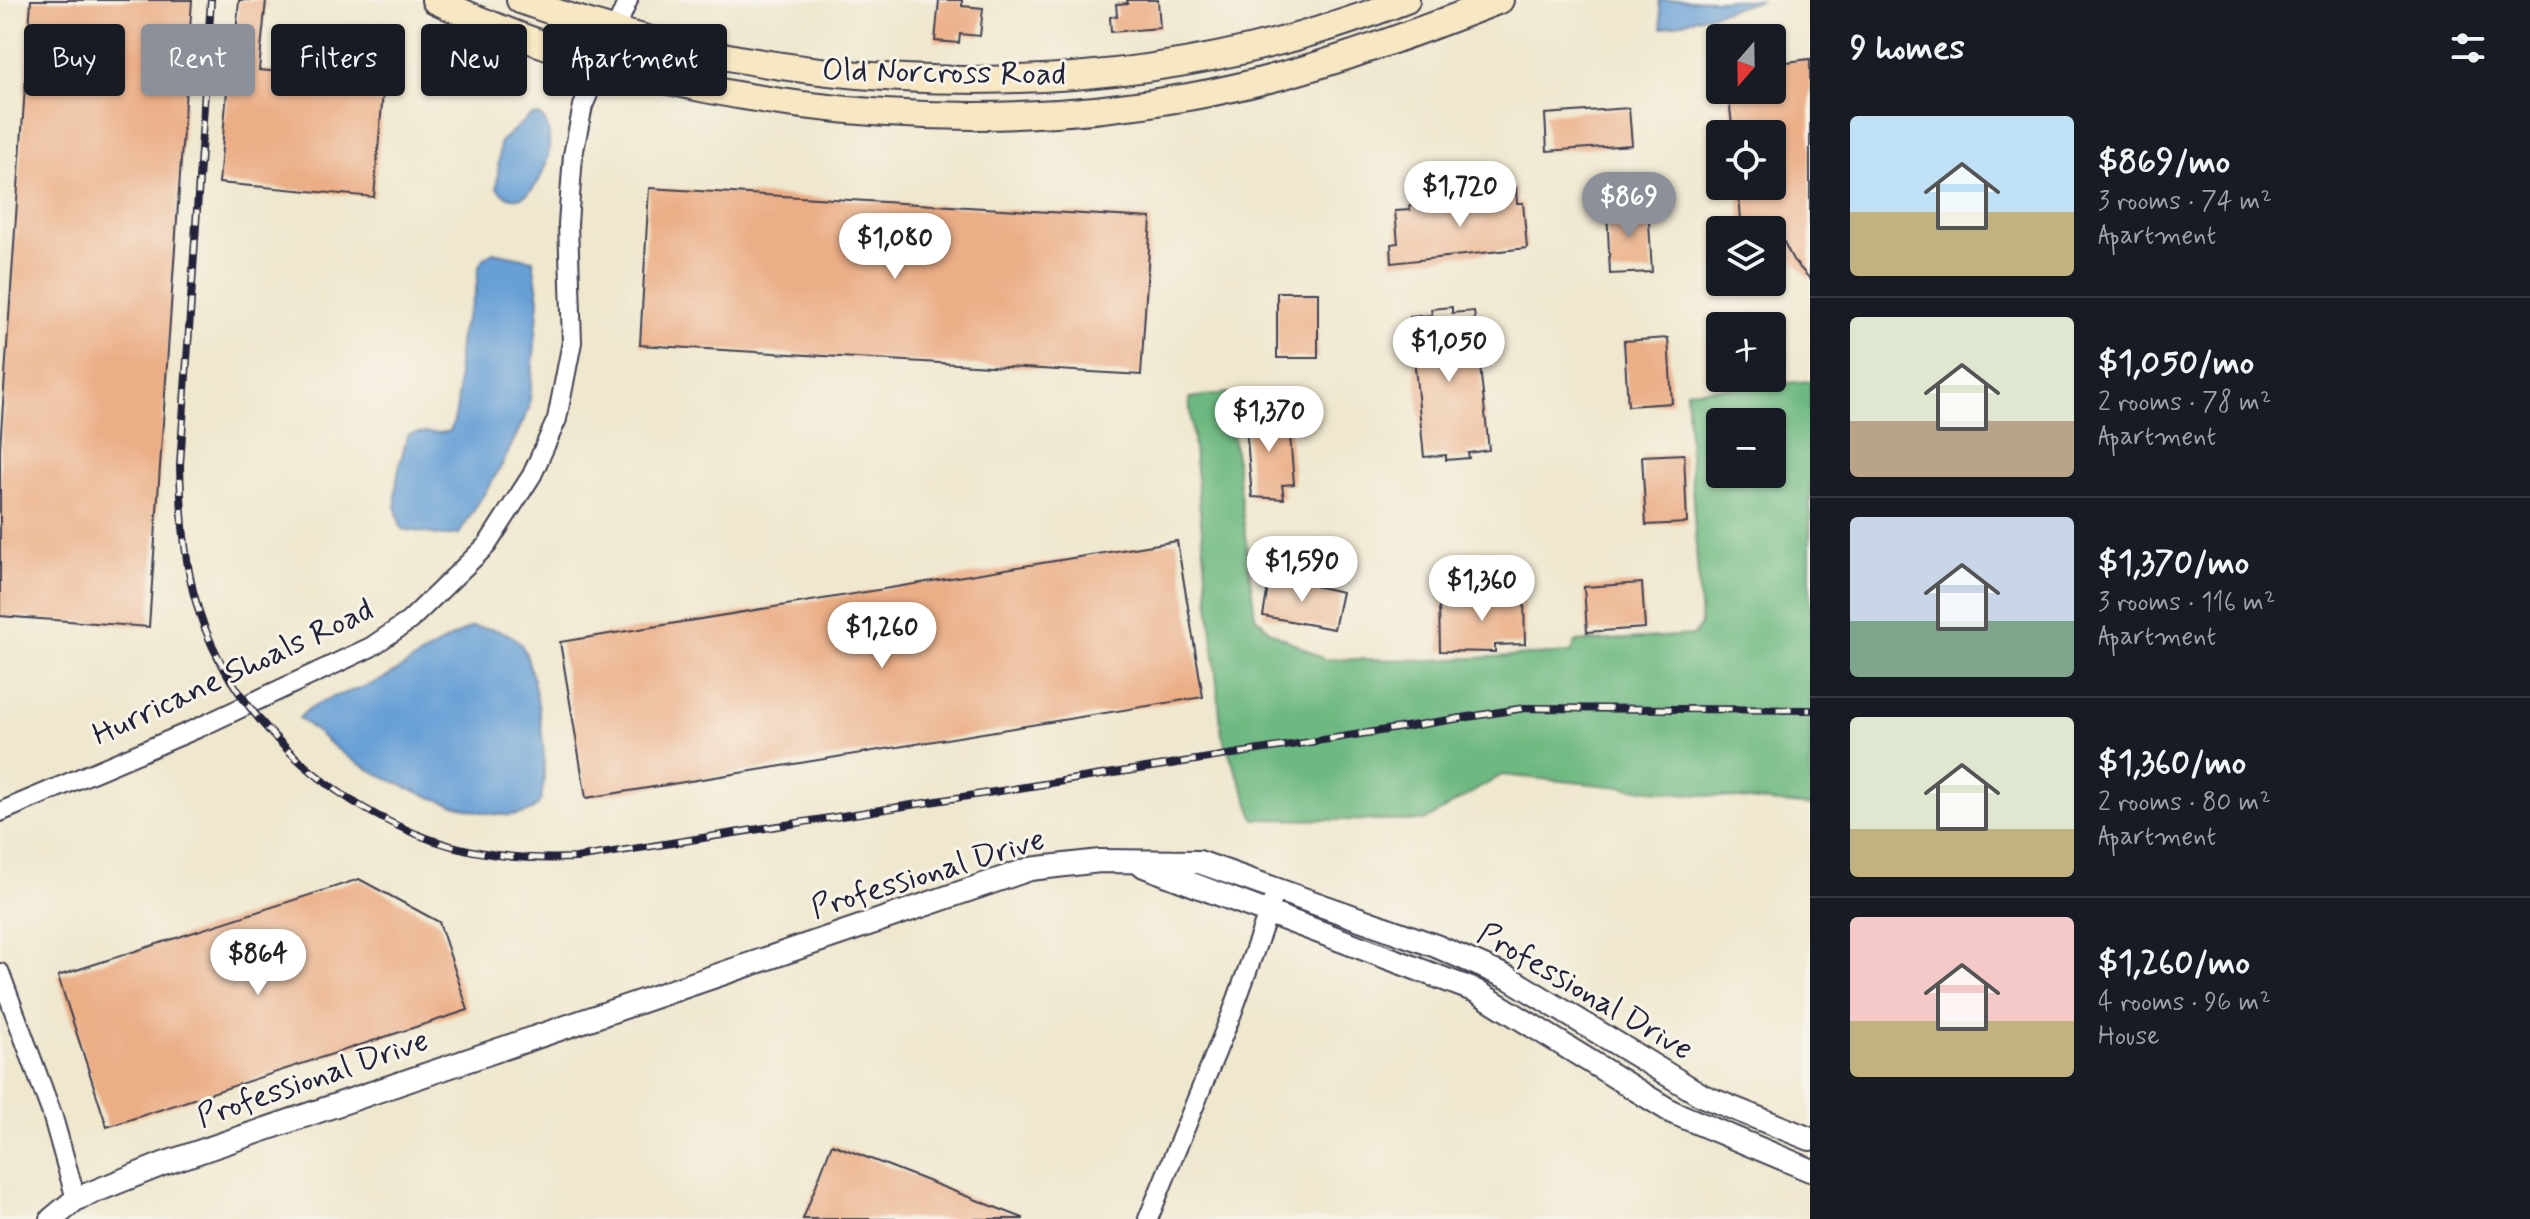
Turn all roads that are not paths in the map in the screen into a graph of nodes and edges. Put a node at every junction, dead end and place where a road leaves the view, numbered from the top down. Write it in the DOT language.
graph roads {
  1 [pos="435,0"];
  2 [pos="520,0"];
  3 [pos="628,0"];
  4 [pos="1406,0"];
  5 [pos="1500,0"];
  6 [pos="590,24"];
  7 [pos="617,24"];
  8 [pos="543,45"];
  9 [pos="727,57"];
  10 [pos="727,93"];
  11 [pos="587,96"];
  12 [pos="0,812"];
  13 [pos="1132,862"];
  14 [pos="1278,888"];
  15 [pos="1267,913"];
  16 [pos="0,973"];
  17 [pos="1810,1139"];
  18 [pos="1810,1170"];
  19 [pos="76,1199"];
  20 [pos="52,1219"];
  21 [pos="1148,1219"];
  1 -- 8 [label="main road, Old Norcross Road"];
  2 -- 6 [label="main road, Old Norcross Road"];
  3 -- 7 [label="street, Hurricane Shoals Road"];
  4 -- 9 [label="main road, Old Norcross Road"];
  5 -- 10 [label="main road, Old Norcross Road"];
  11 -- 12 [label="street, Hurricane Shoals Road"];
  13 -- 14 [label="street, Professional Drive"];
  13 -- 15 [label="street"];
  13 -- 19 [label="street, Professional Drive"];
  14 -- 15 [label="street"];
  14 -- 17 [label="street, Professional Drive"];
  15 -- 18 [label="street"];
  15 -- 21 [label="street"];
  16 -- 19 [label="street"];
  19 -- 20 [label="street, Professional Drive"];
}
